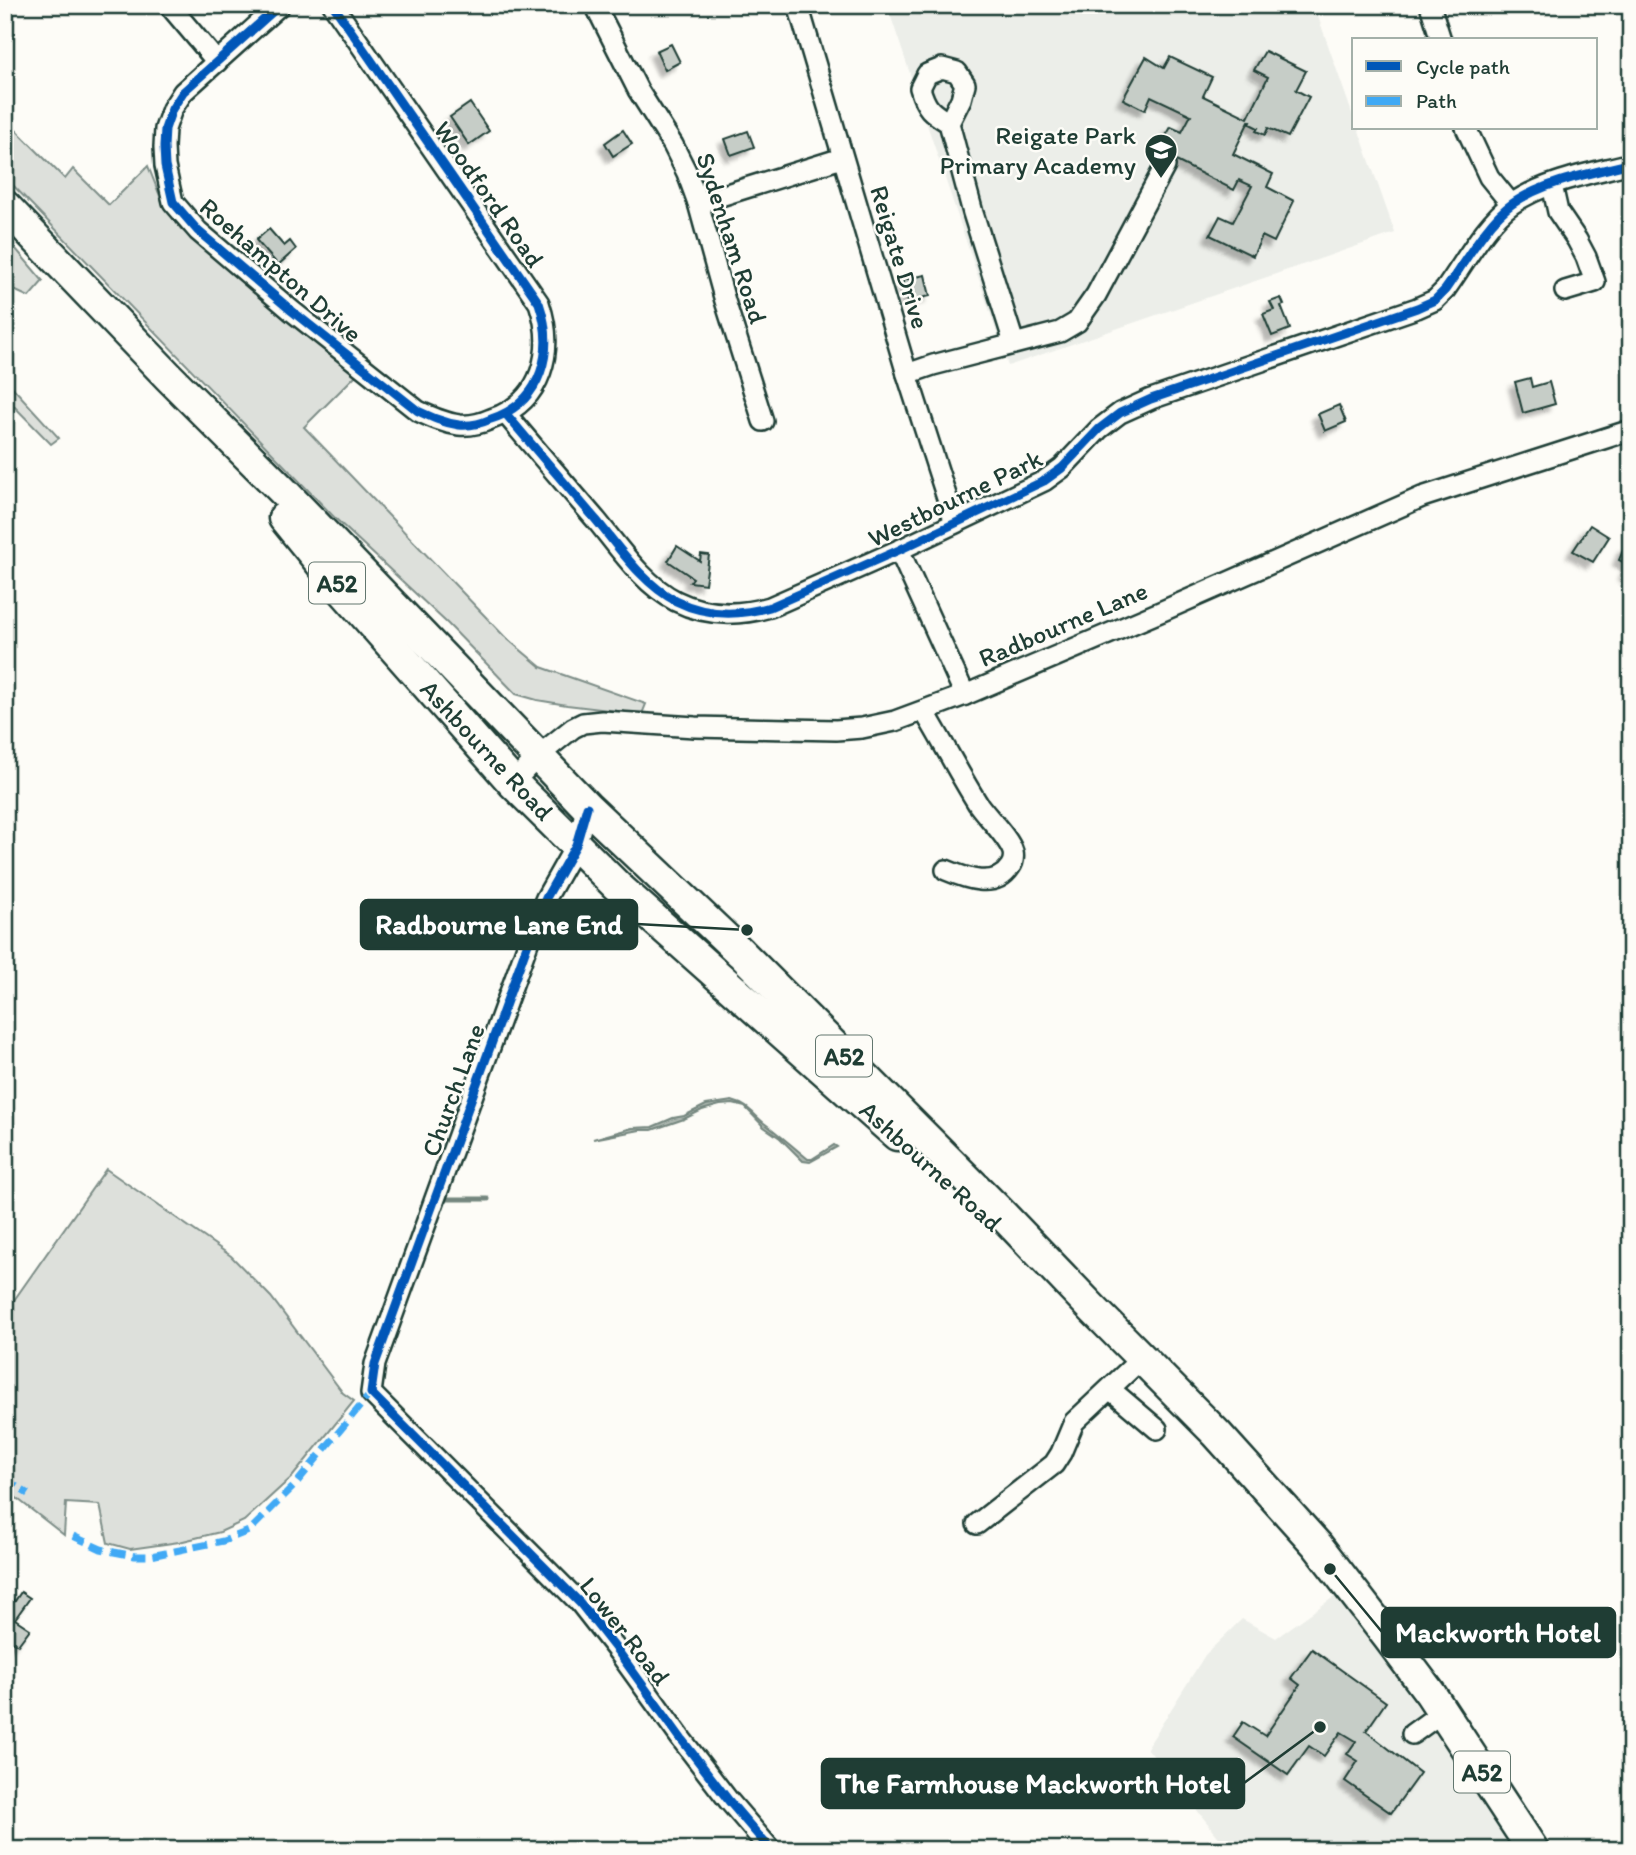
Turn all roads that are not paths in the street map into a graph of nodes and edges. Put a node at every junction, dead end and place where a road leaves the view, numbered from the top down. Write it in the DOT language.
graph roads {
  1 [pos="169,5"];
  2 [pos="280,5"];
  3 [pos="333,5"];
  4 [pos="595,5"];
  5 [pos="798,5"];
  6 [pos="1430,5"];
  7 [pos="1440,38"];
  8 [pos="217,62"];
  9 [pos="949,123"];
  10 [pos="1467,130"];
  11 [pos="842,158"];
  12 [pos="1631,163"];
  13 [pos="1164,166"];
  14 [pos="1552,185"];
  15 [pos="698,203"];
  16 [pos="1511,204"];
  17 [pos="5,206"];
  18 [pos="1565,292"];
  19 [pos="1014,343"];
  20 [pos="907,374"];
  21 [pos="169,377"];
  22 [pos="506,414"];
  23 [pos="763,421"];
  24 [pos="1631,430"];
  25 [pos="955,523"];
  26 [pos="900,550"];
  27 [pos="965,695"];
  28 [pos="924,711"];
  29 [pos="538,756"];
  30 [pos="513,783"];
  31 [pos="587,807"];
  32 [pos="576,845"];
  33 [pos="946,870"];
  34 [pos="1094,1310"];
  35 [pos="1142,1358"];
  36 [pos="1110,1389"];
  37 [pos="371,1393"];
  38 [pos="1157,1429"];
  39 [pos="977,1524"];
  40 [pos="1441,1713"];
  41 [pos="1412,1734"];
  42 [pos="771,1850"];
  43 [pos="1534,1850"];
  1 -- 8 [label="street"];
  2 -- 8 [label="street, Roehampton Drive"];
  3 -- 22 [label="street, Woodford Road"];
  4 -- 15 [label="street, Sydenham Road"];
  5 -- 11 [label="street, Reigate Drive"];
  6 -- 7 [label="street"];
  8 -- 22 [label="street, Roehampton Drive"];
  9 -- 19 [label="street"];
  10 -- 16 [label="street"];
  11 -- 15 [label="street"];
  11 -- 20 [label="street, Reigate Drive"];
  12 -- 14 [label="street, Westbourne Park"];
  13 -- 19 [label="street"];
  14 -- 16 [label="street, Westbourne Park"];
  14 -- 18 [label="street"];
  15 -- 23 [label="street, Sydenham Road"];
  16 -- 25 [label="street, Westbourne Park"];
  17 -- 21 [label="highway, Ashbourne Road / A52"];
  19 -- 20 [label="street"];
  20 -- 25 [label="street, Reigate Drive"];
  21 -- 29 [label="highway, Ashbourne Road / A52"];
  21 -- 30 [label="highway, Ashbourne Road / A52"];
  22 -- 26 [label="street, Westbourne Park"];
  24 -- 27 [label="street, Radbourne Lane"];
  25 -- 26 [label="street, Westbourne Park"];
  26 -- 27 [label="street"];
  27 -- 28 [label="street, Radbourne Lane"];
  28 -- 29 [label="street, Radbourne Lane"];
  28 -- 33 [label="street"];
  29 -- 30 [label="street, Radbourne Lane"];
  29 -- 31 [label="highway, Ashbourne Road / A52"];
  30 -- 32 [label="highway, Ashbourne Road / A52"];
  31 -- 32 [label="street, Church Lane"];
  31 -- 34 [label="highway, Ashbourne Road / A52"];
  32 -- 34 [label="highway, Ashbourne Road / A52"];
  32 -- 37 [label="street, Church Lane"];
  34 -- 35 [label="highway, Ashbourne Road / A52"];
  35 -- 36 [label="street"];
  35 -- 40 [label="highway, Ashbourne Road / A52"];
  36 -- 38 [label="street"];
  36 -- 39 [label="street"];
  37 -- 42 [label="street, Lower Road"];
  40 -- 41 [label="street"];
  40 -- 43 [label="highway, Ashbourne Road / A52"];
}
